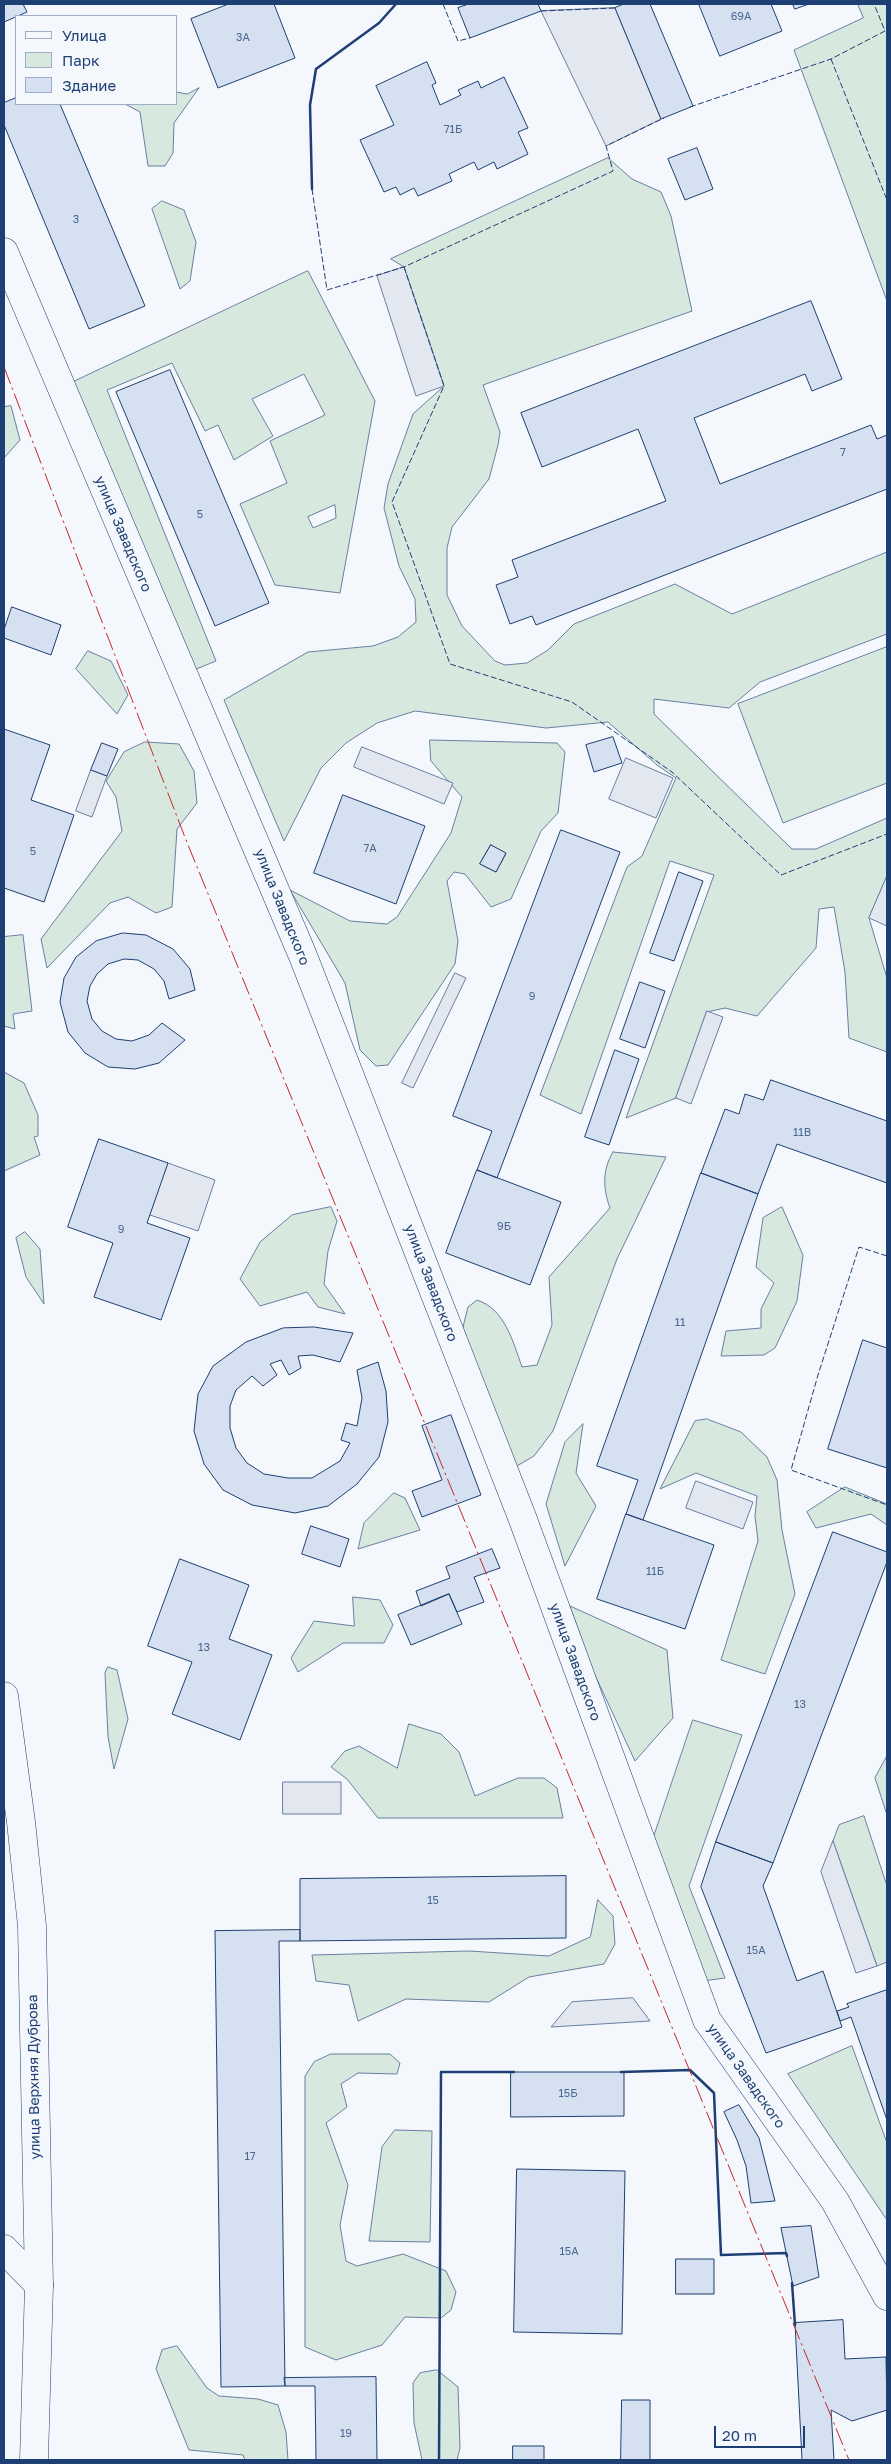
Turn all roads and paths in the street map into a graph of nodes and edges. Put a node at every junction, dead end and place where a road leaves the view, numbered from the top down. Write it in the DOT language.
graph roads {
  1 [pos="4,252"];
  2 [pos="4,1696"];
  3 [pos="4,2249"];
  4 [pos="39,2284"];
  5 [pos="887,2296"];
  6 [pos="34,2460"];
  1 -- 5 [label="street, улица Завадского"];
  2 -- 4 [label="street, улица Верхняя Дуброва"];
  3 -- 4 [label="street"];
  4 -- 6 [label="street, улица Верхняя Дуброва"];
}
